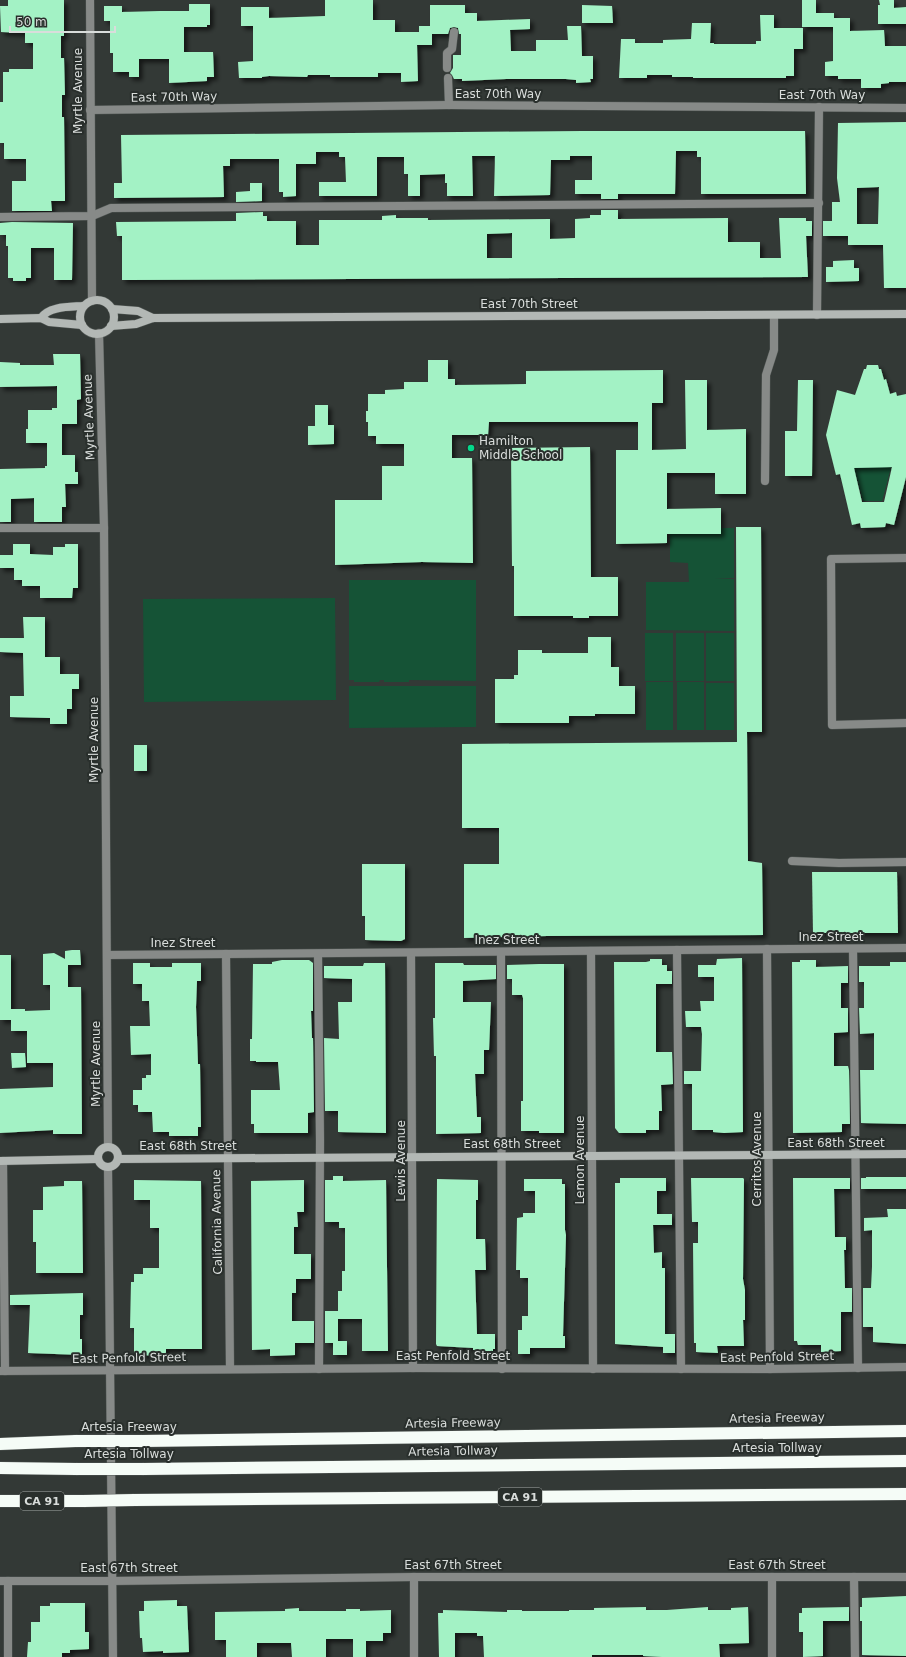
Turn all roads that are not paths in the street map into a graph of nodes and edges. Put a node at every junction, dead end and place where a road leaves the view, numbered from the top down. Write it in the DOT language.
graph roads {
  1 [pos="90,0"];
  2 [pos="454,32"];
  3 [pos="447,68"];
  4 [pos="448,78"];
  5 [pos="449,105"];
  6 [pos="819,107"];
  7 [pos="906,108"];
  8 [pos="90,110"];
  9 [pos="818,203"];
  10 [pos="92,216"];
  11 [pos="0,217"];
  12 [pos="92,301"];
  13 [pos="84,306"];
  14 [pos="112,310"];
  15 [pos="906,314"];
  16 [pos="774,315"];
  17 [pos="817,315"];
  18 [pos="41,318"];
  19 [pos="152,318"];
  20 [pos="0,319"];
  21 [pos="82,325"];
  22 [pos="111,326"];
  23 [pos="99,333"];
  24 [pos="765,481"];
  25 [pos="0,528"];
  26 [pos="104,528"];
  27 [pos="906,558"];
  28 [pos="906,723"];
  29 [pos="792,861"];
  30 [pos="906,862"];
  31 [pos="906,948"];
  32 [pos="767,949"];
  33 [pos="853,949"];
  34 [pos="676,950"];
  35 [pos="591,951"];
  36 [pos="501,952"];
  37 [pos="411,953"];
  38 [pos="226,954"];
  39 [pos="318,954"];
  40 [pos="108,955"];
  41 [pos="108,1147"];
  42 [pos="906,1154"];
  43 [pos="769,1155"];
  44 [pos="856,1155"];
  45 [pos="501,1156"];
  46 [pos="591,1156"];
  47 [pos="679,1156"];
  48 [pos="414,1157"];
  49 [pos="118,1158"];
  50 [pos="228,1158"];
  51 [pos="320,1158"];
  52 [pos="98,1159"];
  53 [pos="2,1161"];
  54 [pos="108,1167"];
  55 [pos="906,1367"];
  56 [pos="414,1368"];
  57 [pos="858,1368"];
  58 [pos="230,1369"];
  59 [pos="320,1369"];
  60 [pos="502,1369"];
  61 [pos="593,1369"];
  62 [pos="681,1369"];
  63 [pos="770,1369"];
  64 [pos="109,1370"];
  65 [pos="3,1371"];
  66 [pos="906,1431"];
  67 [pos="0,1444"];
  68 [pos="906,1461"];
  69 [pos="0,1468"];
  70 [pos="906,1494"];
  71 [pos="0,1501"];
  72 [pos="58,1501"];
  73 [pos="0,1508"];
  74 [pos="906,1576"];
  75 [pos="414,1577"];
  76 [pos="772,1577"];
  77 [pos="854,1577"];
  78 [pos="4,1581"];
  79 [pos="112,1581"];
  80 [pos="8,1657"];
  81 [pos="113,1657"];
  82 [pos="414,1657"];
  83 [pos="772,1657"];
  84 [pos="854,1657"];
  1 -- 8 [label="street, Myrtle Avenue"];
  2 -- 3 [label="street"];
  4 -- 5 [label="street"];
  5 -- 6 [label="street, East 70th Way"];
  5 -- 8 [label="street, East 70th Way"];
  6 -- 7 [label="street, East 70th Way"];
  6 -- 9 [label="street"];
  8 -- 10 [label="street, Myrtle Avenue"];
  9 -- 10 [label="street"];
  9 -- 17 [label="street"];
  10 -- 11 [label="street"];
  10 -- 12 [label="street, Myrtle Avenue"];
  12 -- 13 [label="street"];
  12 -- 14 [label="street"];
  13 -- 18 [label="street"];
  13 -- 21 [label="street"];
  14 -- 19 [label="street, East 70th Street"];
  14 -- 22 [label="street"];
  15 -- 17 [label="street, East 70th Street"];
  16 -- 17 [label="street, East 70th Street"];
  16 -- 19 [label="street, East 70th Street"];
  16 -- 24 [label="street"];
  18 -- 20 [label="street"];
  18 -- 21 [label="street"];
  19 -- 22 [label="street, East 70th Street"];
  21 -- 23 [label="street"];
  22 -- 23 [label="street"];
  23 -- 26 [label="street, Myrtle Avenue"];
  25 -- 26 [label="street"];
  26 -- 40 [label="street, Myrtle Avenue"];
  27 -- 28 [label="street"];
  29 -- 30 [label="street"];
  31 -- 33 [label="street, Inez Street"];
  32 -- 33 [label="street, Inez Street"];
  32 -- 34 [label="street, Inez Street"];
  32 -- 43 [label="street, Cerritos Avenue"];
  33 -- 44 [label="street"];
  34 -- 35 [label="street, Inez Street"];
  34 -- 47 [label="street"];
  35 -- 36 [label="street, Inez Street"];
  35 -- 46 [label="street, Lemon Avenue"];
  36 -- 37 [label="street, Inez Street"];
  36 -- 45 [label="street"];
  37 -- 39 [label="street, Inez Street"];
  37 -- 48 [label="street, Lewis Avenue"];
  38 -- 39 [label="street, Inez Street"];
  38 -- 40 [label="street, Inez Street"];
  38 -- 50 [label="street, California Avenue"];
  39 -- 51 [label="street"];
  40 -- 41 [label="street, Myrtle Avenue"];
  41 -- 49 [label="street"];
  41 -- 52 [label="street"];
  42 -- 44 [label="street, East 68th Street"];
  43 -- 44 [label="street, East 68th Street"];
  43 -- 47 [label="street, East 68th Street"];
  43 -- 63 [label="street, Cerritos Avenue"];
  44 -- 57 [label="street"];
  45 -- 46 [label="street, East 68th Street"];
  45 -- 48 [label="street, East 68th Street"];
  45 -- 60 [label="street"];
  46 -- 47 [label="street, East 68th Street"];
  46 -- 61 [label="street, Lemon Avenue"];
  47 -- 62 [label="street"];
  48 -- 51 [label="street, East 68th Street"];
  48 -- 56 [label="street, Lewis Avenue"];
  49 -- 50 [label="street, East 68th Street"];
  49 -- 54 [label="street"];
  50 -- 51 [label="street, East 68th Street"];
  50 -- 58 [label="street, California Avenue"];
  51 -- 59 [label="street"];
  52 -- 53 [label="street"];
  52 -- 54 [label="street"];
  53 -- 65 [label="street"];
  54 -- 64 [label="street"];
  55 -- 57 [label="street, East Penfold Street"];
  56 -- 59 [label="street, East Penfold Street"];
  56 -- 60 [label="street, East Penfold Street"];
  57 -- 63 [label="street, East Penfold Street"];
  58 -- 59 [label="street, East Penfold Street"];
  58 -- 64 [label="street, East Penfold Street"];
  60 -- 61 [label="street, East Penfold Street"];
  61 -- 62 [label="street, East Penfold Street"];
  62 -- 63 [label="street, East Penfold Street"];
  64 -- 65 [label="street, East Penfold Street"];
  64 -- 79 [label="street"];
  66 -- 67 [label="highway, Artesia Freeway, bridge"];
  68 -- 69 [label="highway, Artesia Tollway, bridge"];
  70 -- 72 [label="highway, CA 91, bridge"];
  71 -- 72 [label="highway, CA 91"];
  72 -- 73 [label="highway"];
  74 -- 77 [label="street, East 67th Street"];
  75 -- 76 [label="street, East 67th Street"];
  75 -- 79 [label="street, East 67th Street"];
  75 -- 82 [label="street"];
  76 -- 77 [label="street, East 67th Street"];
  76 -- 83 [label="street"];
  77 -- 84 [label="street"];
  78 -- 79 [label="street, East 67th Street"];
  78 -- 80 [label="street"];
  79 -- 81 [label="street"];
}
